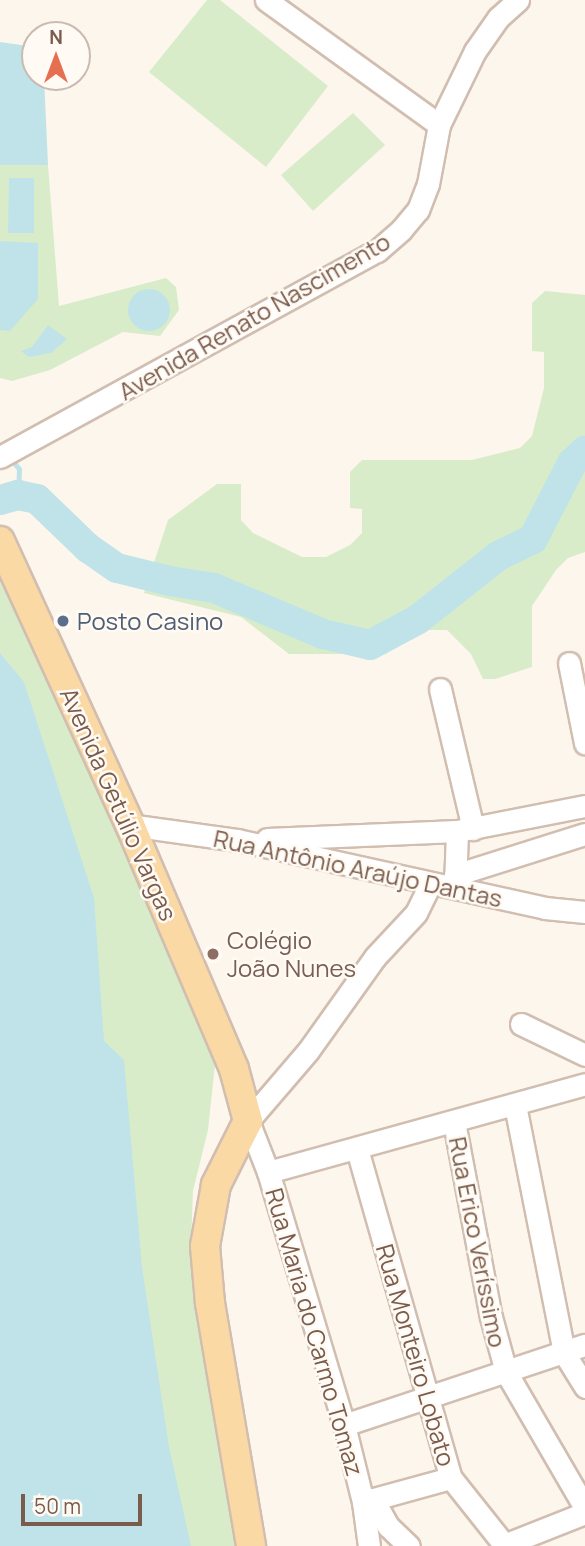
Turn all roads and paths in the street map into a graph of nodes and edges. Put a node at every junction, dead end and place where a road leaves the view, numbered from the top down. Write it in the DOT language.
graph roads {
  1 [pos="266,0"];
  2 [pos="518,0"];
  3 [pos="439,125"];
  4 [pos="0,457"];
  5 [pos="0,541"];
  6 [pos="569,663"];
  7 [pos="440,689"];
  8 [pos="585,743"];
  9 [pos="585,806"];
  10 [pos="130,825"];
  11 [pos="465,830"];
  12 [pos="585,834"];
  13 [pos="237,840"];
  14 [pos="455,881"];
  15 [pos="430,884"];
  16 [pos="585,912"];
  17 [pos="521,1024"];
  18 [pos="585,1055"];
  19 [pos="234,1069"];
  20 [pos="585,1084"];
  21 [pos="515,1105"];
  22 [pos="248,1121"];
  23 [pos="454,1122"];
  24 [pos="357,1149"];
  25 [pos="268,1172"];
  26 [pos="216,1185"];
  27 [pos="585,1345"];
  28 [pos="564,1353"];
  29 [pos="506,1373"];
  30 [pos="585,1387"];
  31 [pos="428,1397"];
  32 [pos="344,1425"];
  33 [pos="451,1478"];
  34 [pos="368,1501"];
  35 [pos="585,1510"];
  36 [pos="251,1546"];
  37 [pos="369,1546"];
  38 [pos="409,1546"];
  39 [pos="505,1546"];
  1 -- 3 [label="street"];
  2 -- 3 [label="street, Avenida Renato Nascimento"];
  3 -- 4 [label="street, Avenida Renato Nascimento"];
  5 -- 10 [label="main road, Avenida Getúlio Vargas"];
  6 -- 8 [label="street"];
  7 -- 11 [label="street"];
  9 -- 11 [label="street"];
  10 -- 13 [label="street, Rua Antônio Araújo Dantas"];
  10 -- 19 [label="main road, Avenida Getúlio Vargas"];
  11 -- 13 [label="street"];
  11 -- 14 [label="street"];
  12 -- 14 [label="street"];
  13 -- 15 [label="street, Rua Antônio Araújo Dantas"];
  14 -- 15 [label="street, Rua Antônio Araújo Dantas"];
  14 -- 16 [label="street, Rua Antônio Araújo Dantas"];
  15 -- 22 [label="street"];
  17 -- 18 [label="street"];
  19 -- 22 [label="main road, Avenida Getúlio Vargas"];
  19 -- 26 [label="main road, Avenida Getúlio Vargas"];
  20 -- 21 [label="street"];
  21 -- 23 [label="street"];
  21 -- 28 [label="street"];
  22 -- 25 [label="street, Rua Maria do Carmo Tomaz"];
  22 -- 26 [label="main road, Avenida Getúlio Vargas"];
  23 -- 24 [label="street"];
  23 -- 29 [label="street, Rua Erico Veríssimo"];
  24 -- 25 [label="street"];
  24 -- 31 [label="street, Rua Monteiro Lobato"];
  25 -- 32 [label="street, Rua Maria do Carmo Tomaz"];
  26 -- 36 [label="main road, Avenida Getúlio Vargas"];
  27 -- 28 [label="street"];
  28 -- 29 [label="street"];
  28 -- 30 [label="street"];
  29 -- 31 [label="street"];
  29 -- 35 [label="street, Rua Erico Veríssimo"];
  31 -- 32 [label="street"];
  31 -- 33 [label="street, Rua Monteiro Lobato"];
  32 -- 34 [label="street, Rua Maria do Carmo Tomaz"];
  33 -- 34 [label="street"];
  33 -- 39 [label="street, Rua Monteiro Lobato"];
  34 -- 37 [label="street, Rua Maria do Carmo Tomaz"];
  34 -- 38 [label="street"];
  35 -- 39 [label="street"];
}
